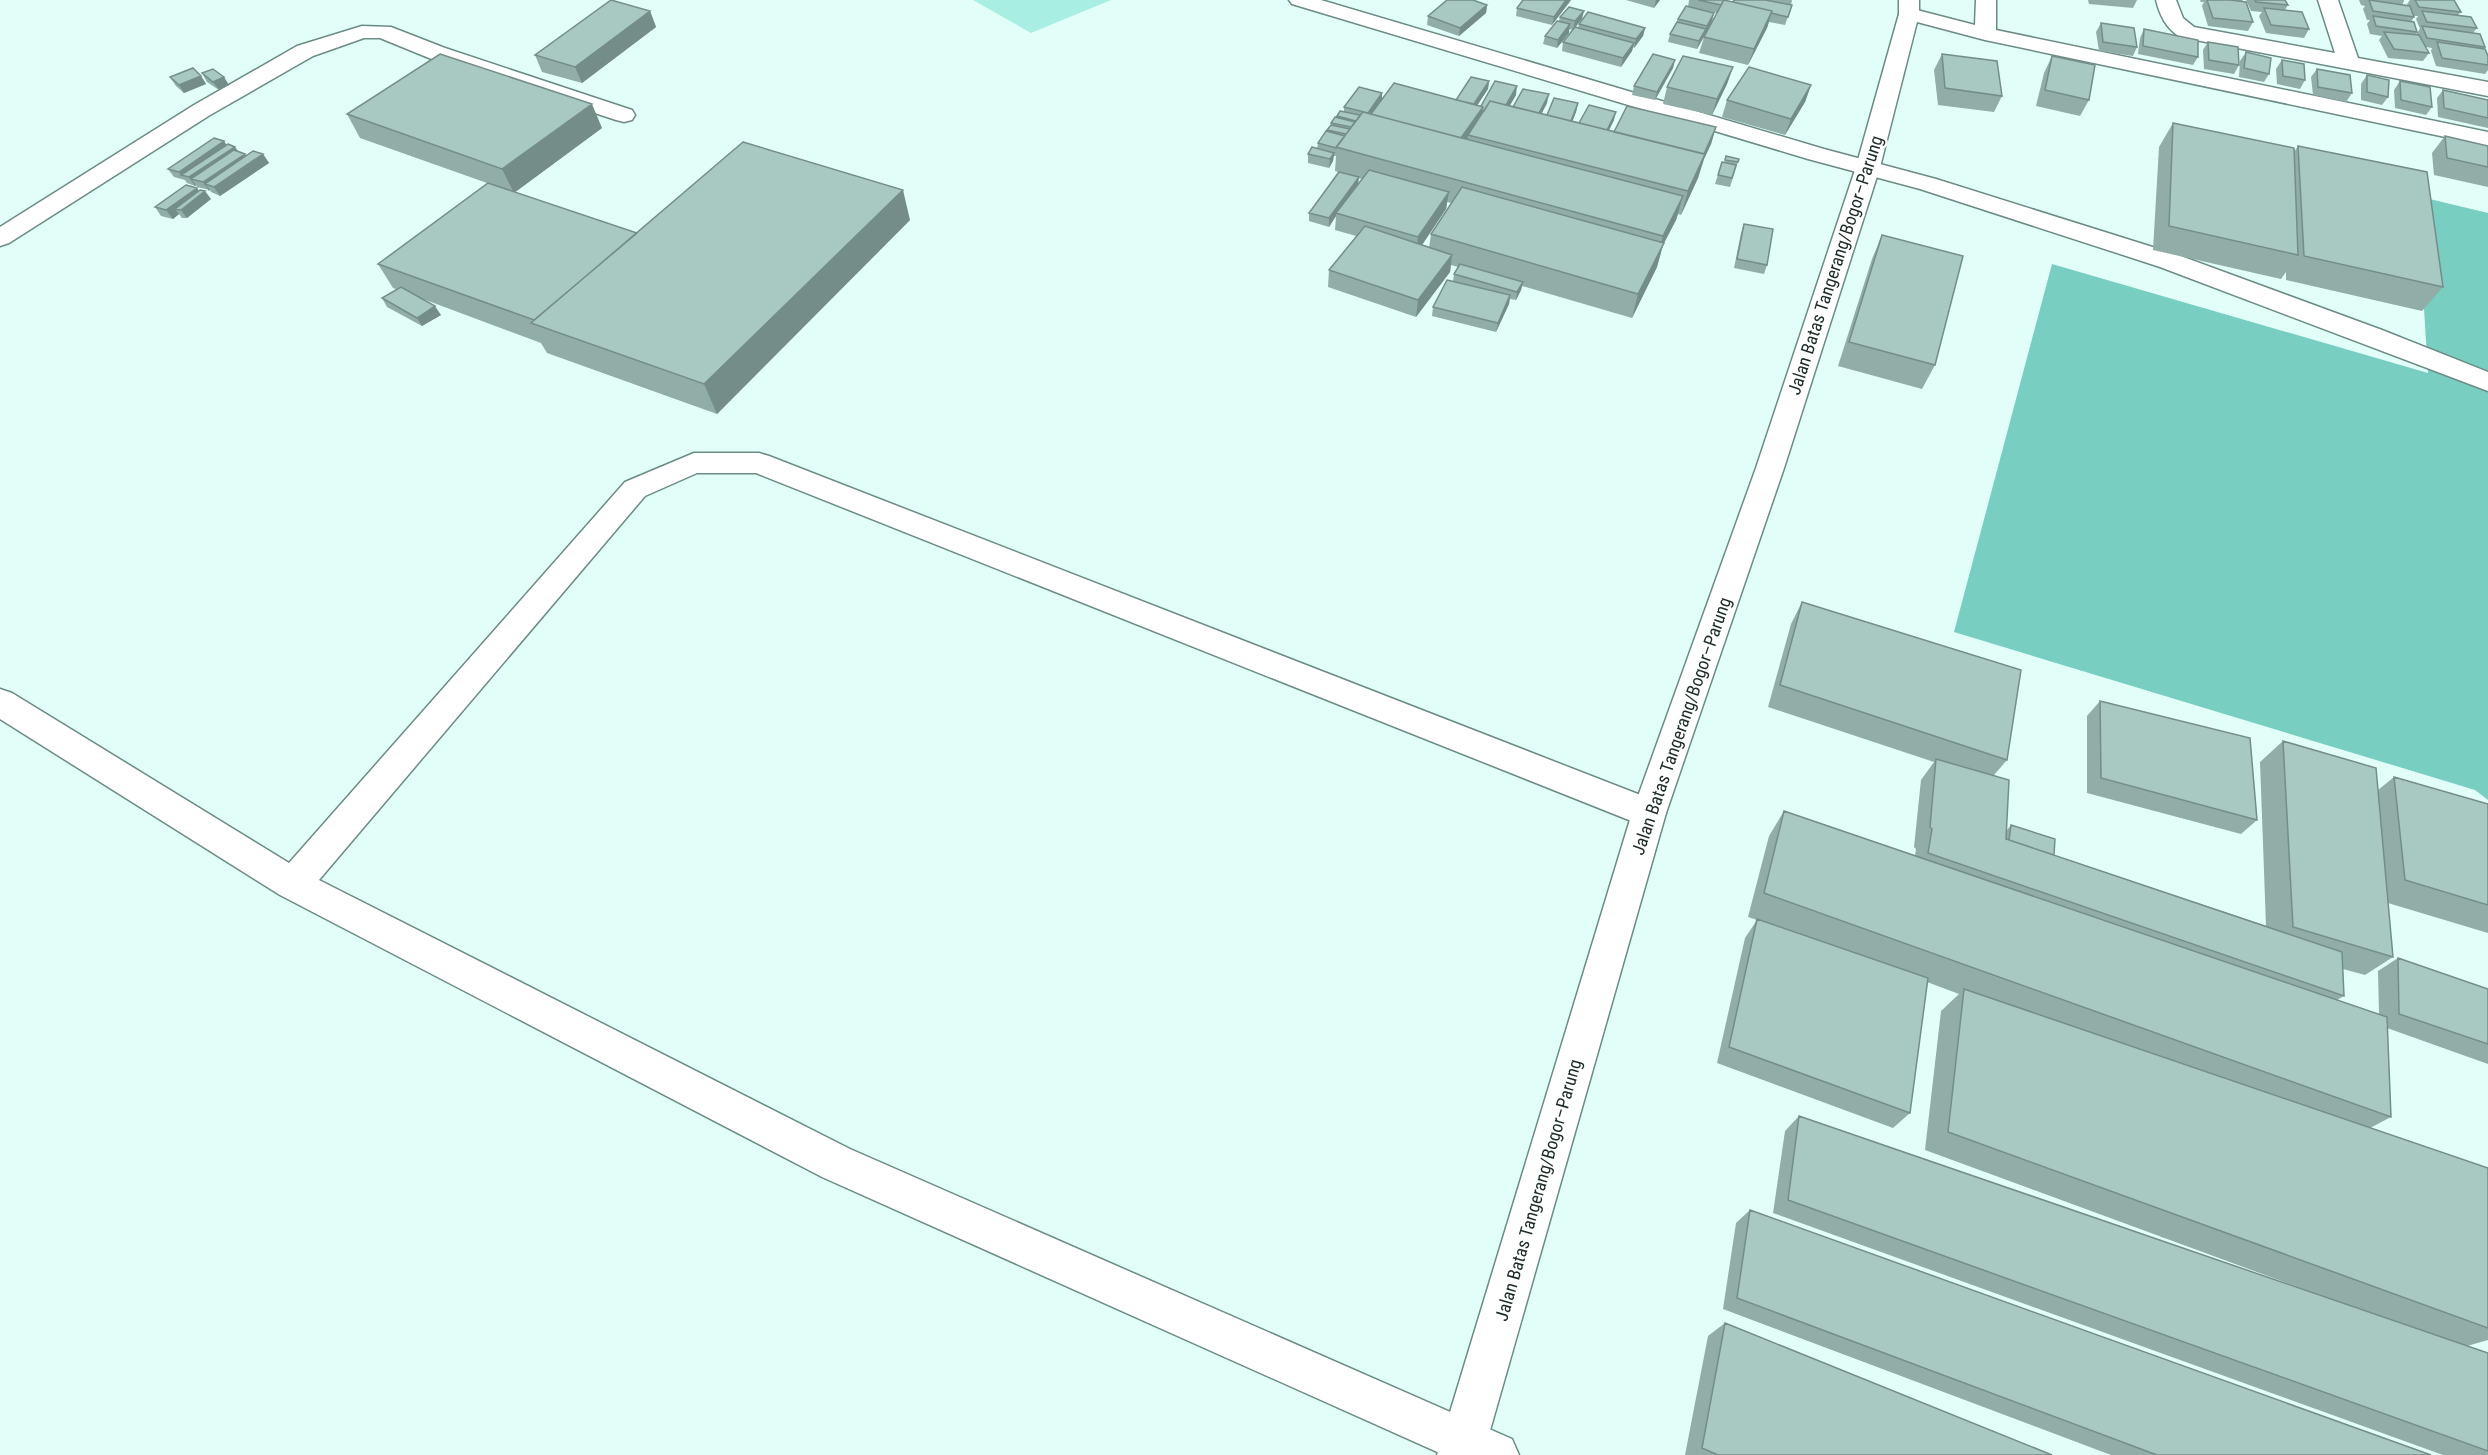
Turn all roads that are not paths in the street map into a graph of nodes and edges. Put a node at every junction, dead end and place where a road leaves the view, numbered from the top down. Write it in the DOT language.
graph roads {
  1 [pos="1299,0"];
  2 [pos="1986,0"];
  3 [pos="2166,0"];
  4 [pos="2328,0"];
  5 [pos="1909,7"];
  6 [pos="1985,34"];
  7 [pos="2349,63"];
  8 [pos="2488,89"];
  9 [pos="624,115"];
  10 [pos="2488,139"];
  11 [pos="1868,167"];
  12 [pos="0,238"];
  13 [pos="2488,382"];
  14 [pos="0,702"];
  15 [pos="1649,813"];
  16 [pos="293,884"];
  17 [pos="1474,1450"];
  1 -- 11 [label="street"];
  2 -- 6 [label="street"];
  3 -- 7 [label="street"];
  4 -- 7 [label="street"];
  5 -- 6 [label="street"];
  5 -- 11 [label="street, Jalan Batas Tangerang/Bogor–Parung"];
  6 -- 10 [label="street"];
  7 -- 8 [label="street"];
  9 -- 12 [label="street"];
  11 -- 13 [label="street"];
  11 -- 15 [label="street, Jalan Batas Tangerang/Bogor–Parung"];
  14 -- 16 [label="street"];
  15 -- 16 [label="street"];
  15 -- 17 [label="street, Jalan Batas Tangerang/Bogor–Parung"];
  16 -- 17 [label="street"];
}
